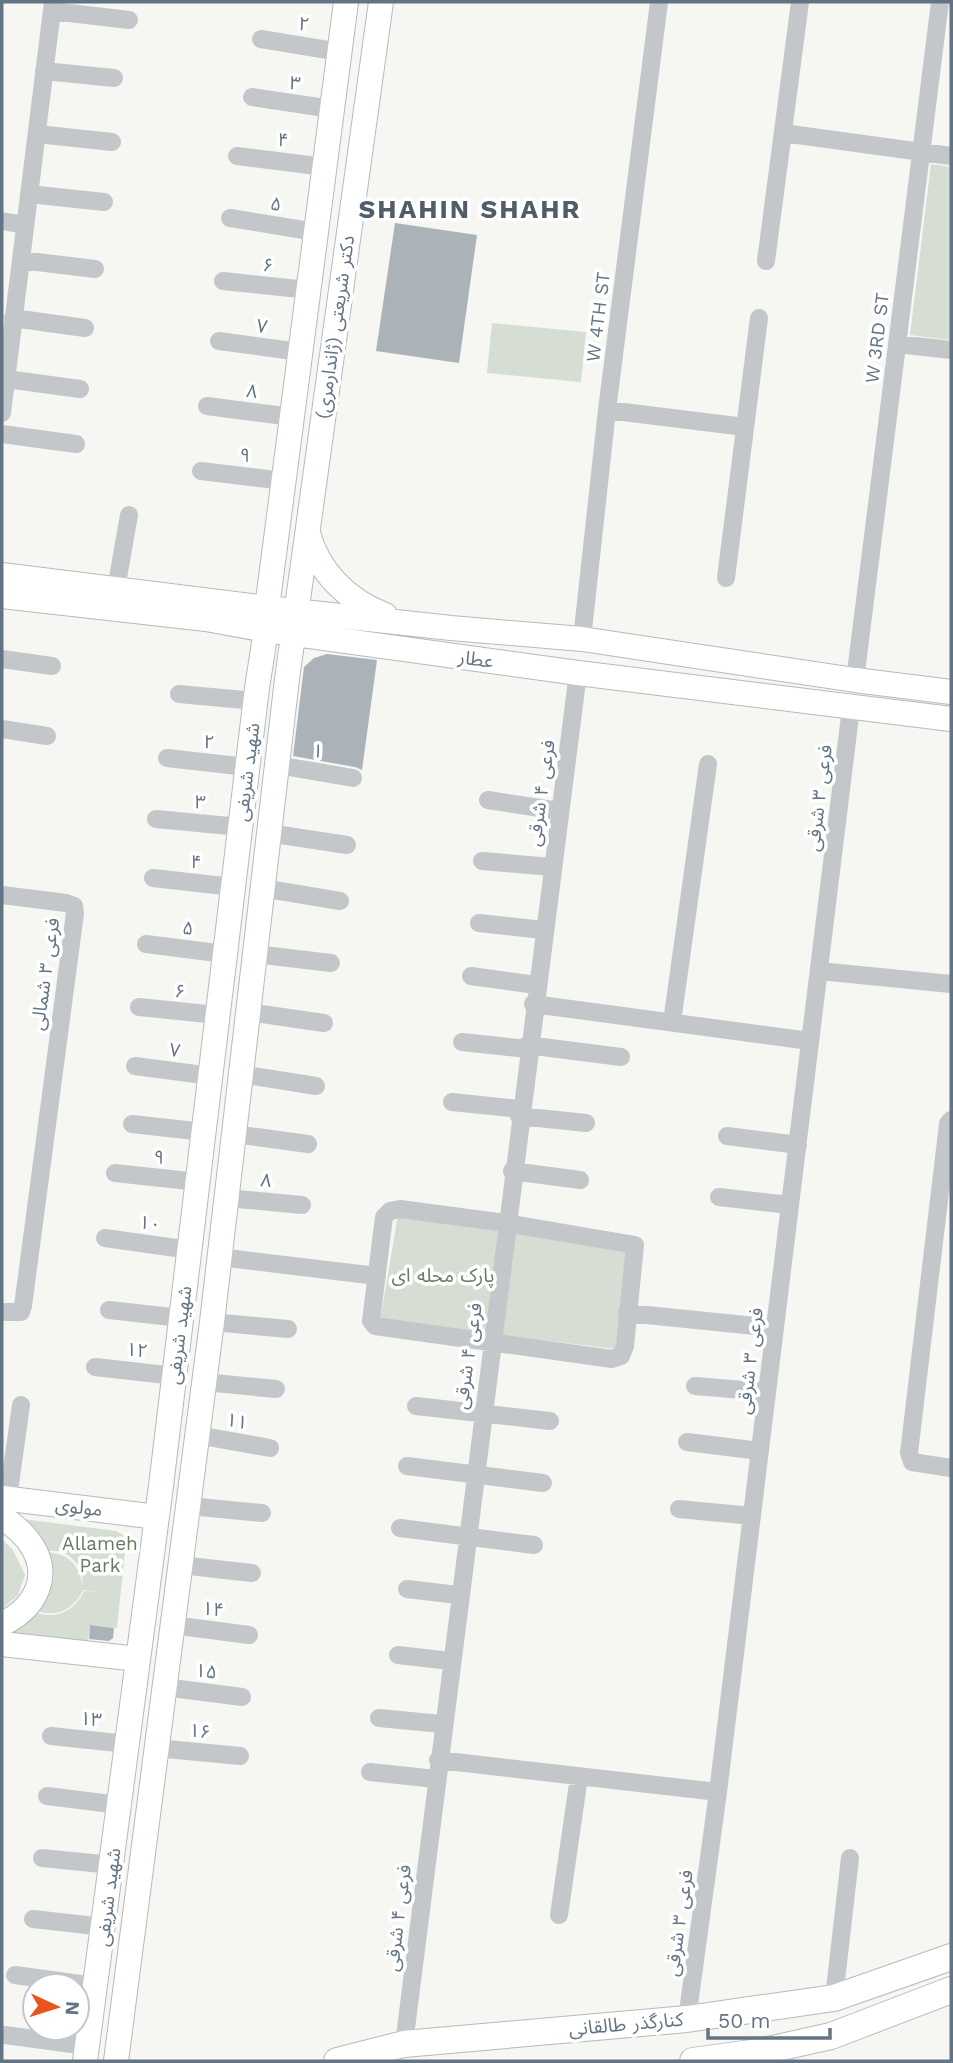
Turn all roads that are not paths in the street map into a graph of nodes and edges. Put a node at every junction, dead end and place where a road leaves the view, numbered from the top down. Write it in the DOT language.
graph roads {
  1 [pos="346,2"];
  2 [pos="381,2"];
  3 [pos="659,2"];
  4 [pos="800,2"];
  5 [pos="940,2"];
  6 [pos="53,6"];
  7 [pos="129,20"];
  8 [pos="261,39"];
  9 [pos="340,52"];
  10 [pos="44,71"];
  11 [pos="114,78"];
  12 [pos="253,97"];
  13 [pos="332,109"];
  14 [pos="783,133"];
  15 [pos="37,134"];
  16 [pos="112,142"];
  17 [pos="921,152"];
  18 [pos="237,156"];
  19 [pos="951,156"];
  20 [pos="325,167"];
  21 [pos="29,194"];
  22 [pos="104,202"];
  23 [pos="230,218"];
  24 [pos="2,221"];
  25 [pos="25,225"];
  26 [pos="316,232"];
  27 [pos="21,260"];
  28 [pos="766,261"];
  29 [pos="95,269"];
  30 [pos="223,281"];
  31 [pos="308,290"];
  32 [pos="13,318"];
  33 [pos="759,318"];
  34 [pos="85,328"];
  35 [pos="219,341"];
  36 [pos="897,344"];
  37 [pos="951,350"];
  38 [pos="300,352"];
  39 [pos="6,379"];
  40 [pos="80,389"];
  41 [pos="207,406"];
  42 [pos="607,410"];
  43 [pos="2,413"];
  44 [pos="292,417"];
  45 [pos="745,427"];
  46 [pos="2,434"];
  47 [pos="76,443"];
  48 [pos="315,468"];
  49 [pos="201,471"];
  50 [pos="285,472"];
  51 [pos="129,515"];
  52 [pos="307,528"];
  53 [pos="273,559"];
  54 [pos="2,575"];
  55 [pos="726,578"];
  56 [pos="116,589"];
  57 [pos="2,596"];
  58 [pos="206,610"];
  59 [pos="267,619"];
  60 [pos="296,621"];
  61 [pos="451,628"];
  62 [pos="324,638"];
  63 [pos="582,639"];
  64 [pos="2,659"];
  65 [pos="717,659"];
  66 [pos="52,666"];
  67 [pos="578,674"];
  68 [pos="287,679"];
  69 [pos="855,680"];
  70 [pos="712,690"];
  71 [pos="951,691"];
  72 [pos="179,694"];
  73 [pos="256,694"];
  74 [pos="851,708"];
  75 [pos="951,719"];
  76 [pos="2,729"];
  77 [pos="47,736"];
  78 [pos="167,758"];
  79 [pos="708,764"];
  80 [pos="276,765"];
  81 [pos="247,767"];
  82 [pos="353,778"];
  83 [pos="488,800"];
  84 [pos="559,811"];
  85 [pos="156,819"];
  86 [pos="240,827"];
  87 [pos="268,833"];
  88 [pos="347,845"];
  89 [pos="482,861"];
  90 [pos="552,867"];
  91 [pos="153,878"];
  92 [pos="233,887"];
  93 [pos="262,888"];
  94 [pos="2,895"];
  95 [pos="340,901"];
  96 [pos="479,923"];
  97 [pos="543,930"];
  98 [pos="146,944"];
  99 [pos="225,954"];
  100 [pos="255,954"];
  101 [pos="331,963"];
  102 [pos="819,971"];
  103 [pos="471,976"];
  104 [pos="951,984"];
  105 [pos="536,985"];
  106 [pos="533,1004"];
  107 [pos="139,1007"];
  108 [pos="248,1012"];
  109 [pos="218,1016"];
  110 [pos="672,1022"];
  111 [pos="324,1023"];
  112 [pos="810,1041"];
  113 [pos="462,1042"];
  114 [pos="527,1047"];
  115 [pos="621,1057"];
  116 [pos="135,1066"];
  117 [pos="240,1074"];
  118 [pos="211,1076"];
  119 [pos="316,1086"];
  120 [pos="452,1102"];
  121 [pos="519,1112"];
  122 [pos="951,1120"];
  123 [pos="586,1123"];
  124 [pos="132,1124"];
  125 [pos="204,1132"];
  126 [pos="234,1133"];
  127 [pos="727,1136"];
  128 [pos="308,1144"];
  129 [pos="797,1145"];
  130 [pos="512,1171"];
  131 [pos="115,1173"];
  132 [pos="580,1180"];
  133 [pos="198,1182"];
  134 [pos="719,1197"];
  135 [pos="226,1198"];
  136 [pos="302,1205"];
  137 [pos="790,1205"];
  138 [pos="506,1223"];
  139 [pos="105,1238"];
  140 [pos="190,1250"];
  141 [pos="219,1257"];
  142 [pos="377,1276"];
  143 [pos="184,1293"];
  144 [pos="214,1297"];
  145 [pos="109,1310"];
  146 [pos="2,1312"];
  147 [pos="627,1313"];
  148 [pos="181,1318"];
  149 [pos="212,1322"];
  150 [pos="775,1328"];
  151 [pos="288,1329"];
  152 [pos="491,1342"];
  153 [pos="94,1367"];
  154 [pos="174,1376"];
  155 [pos="204,1382"];
  156 [pos="695,1386"];
  157 [pos="276,1389"];
  158 [pos="767,1392"];
  159 [pos="21,1405"];
  160 [pos="416,1405"];
  161 [pos="482,1413"];
  162 [pos="550,1421"];
  163 [pos="197,1435"];
  164 [pos="687,1443"];
  165 [pos="270,1448"];
  166 [pos="760,1451"];
  167 [pos="407,1466"];
  168 [pos="951,1468"];
  169 [pos="473,1474"];
  170 [pos="543,1483"];
  171 [pos="4,1504"];
  172 [pos="189,1506"];
  173 [pos="679,1509"];
  174 [pos="262,1513"];
  175 [pos="752,1516"];
  176 [pos="157,1517"];
  177 [pos="400,1528"];
  178 [pos="465,1536"];
  179 [pos="534,1545"];
  180 [pos="180,1565"];
  181 [pos="252,1573"];
  182 [pos="407,1589"];
  183 [pos="458,1595"];
  184 [pos="2,1624"];
  185 [pos="172,1625"];
  186 [pos="249,1635"];
  187 [pos="2,1644"];
  188 [pos="398,1655"];
  189 [pos="138,1659"];
  190 [pos="450,1661"];
  191 [pos="164,1687"];
  192 [pos="243,1697"];
  193 [pos="379,1718"];
  194 [pos="442,1724"];
  195 [pos="51,1736"];
  196 [pos="127,1744"];
  197 [pos="156,1748"];
  198 [pos="240,1756"];
  199 [pos="438,1760"];
  200 [pos="370,1772"];
  201 [pos="579,1777"];
  202 [pos="436,1779"];
  203 [pos="718,1792"];
  204 [pos="47,1796"];
  205 [pos="119,1805"];
  206 [pos="42,1858"];
  207 [pos="850,1858"];
  208 [pos="112,1865"];
  209 [pos="559,1915"];
  210 [pos="33,1919"];
  211 [pos="104,1927"];
  212 [pos="951,1958"];
  213 [pos="15,1975"];
  214 [pos="95,1989"];
  215 [pos="951,1990"];
  216 [pos="834,1998"];
  217 [pos="124,1999"];
  218 [pos="687,2019"];
  219 [pos="5,2035"];
  220 [pos="404,2044"];
  221 [pos="86,2053"];
  222 [pos="116,2061"];
  223 [pos="337,2061"];
  224 [pos="693,2061"];
  1 -- 9 [label="main road, دکتر شریعتی (ژاندارمری)"];
  2 -- 48 [label="main road, دکتر شریعتی (ژاندارمری)"];
  3 -- 42 [label="street, W 4TH ST"];
  4 -- 14 [label="street"];
  5 -- 17 [label="street, W 3RD ST"];
  6 -- 7 [label="street"];
  6 -- 10 [label="street"];
  8 -- 9 [label="street, ۲"];
  9 -- 13 [label="main road, دکتر شریعتی (ژاندارمری)"];
  10 -- 11 [label="street"];
  10 -- 15 [label="street"];
  12 -- 13 [label="street, ۳"];
  13 -- 20 [label="main road, دکتر شریعتی (ژاندارمری)"];
  14 -- 17 [label="street"];
  14 -- 28 [label="street"];
  15 -- 16 [label="street"];
  15 -- 21 [label="street"];
  17 -- 19 [label="street"];
  17 -- 36 [label="street, W 3RD ST"];
  18 -- 20 [label="street, ۴"];
  20 -- 26 [label="main road, دکتر شریعتی (ژاندارمری)"];
  21 -- 22 [label="street"];
  21 -- 25 [label="street"];
  23 -- 26 [label="street, ۵"];
  24 -- 25 [label="street"];
  25 -- 27 [label="street"];
  26 -- 31 [label="main road, دکتر شریعتی (ژاندارمری)"];
  27 -- 29 [label="street"];
  27 -- 32 [label="street"];
  30 -- 31 [label="street, ۶"];
  31 -- 38 [label="main road, دکتر شریعتی (ژاندارمری)"];
  32 -- 34 [label="street"];
  32 -- 39 [label="street"];
  33 -- 45 [label="street"];
  35 -- 38 [label="street, ۷"];
  36 -- 37 [label="street"];
  36 -- 69 [label="street, W 3RD ST"];
  38 -- 44 [label="main road, دکتر شریعتی (ژاندارمری)"];
  39 -- 40 [label="street"];
  39 -- 43 [label="street"];
  41 -- 44 [label="street, ۸"];
  42 -- 45 [label="street"];
  42 -- 63 [label="street, W 4TH ST"];
  44 -- 50 [label="main road, دکتر شریعتی (ژاندارمری)"];
  45 -- 55 [label="street"];
  46 -- 47 [label="street"];
  48 -- 50 [label="main road"];
  48 -- 52 [label="main road, دکتر شریعتی (ژاندارمری)"];
  49 -- 50 [label="street, ۹"];
  50 -- 53 [label="main road, دکتر شریعتی (ژاندارمری)"];
  51 -- 56 [label="street"];
  52 -- 60 [label="main road, دکتر شریعتی (ژاندارمری)"];
  52 -- 61 [label="main road"];
  53 -- 58 [label="main road"];
  53 -- 59 [label="main road, دکتر شریعتی (ژاندارمری)"];
  54 -- 56 [label="main road, عطار"];
  56 -- 58 [label="main road, عطار"];
  57 -- 58 [label="main road, عطار"];
  58 -- 59 [label="main road, عطار"];
  58 -- 73 [label="main road"];
  59 -- 60 [label="main road, عطار"];
  59 -- 73 [label="main road, شهید شریفی"];
  60 -- 61 [label="main road, عطار"];
  60 -- 62 [label="main road, عطار"];
  60 -- 68 [label="main road, شهید شریفی"];
  61 -- 63 [label="main road, عطار"];
  62 -- 67 [label="main road, عطار"];
  62 -- 68 [label="main road"];
  63 -- 65 [label="main road, عطار"];
  64 -- 66 [label="street"];
  65 -- 69 [label="main road, عطار"];
  65 -- 70 [label="main road"];
  67 -- 70 [label="main road, عطار"];
  67 -- 84 [label="street, فرعی ۴ شرقی"];
  68 -- 80 [label="main road, شهید شریفی"];
  69 -- 71 [label="main road, عطار"];
  70 -- 74 [label="main road, عطار"];
  72 -- 73 [label="street"];
  73 -- 81 [label="main road, شهید شریفی"];
  74 -- 75 [label="main road, عطار"];
  74 -- 102 [label="street, فرعی ۳ شرقی"];
  76 -- 77 [label="street"];
  78 -- 81 [label="street, ۲"];
  79 -- 110 [label="street"];
  80 -- 82 [label="street, ۱"];
  80 -- 87 [label="main road, شهید شریفی"];
  81 -- 86 [label="main road, شهید شریفی"];
  83 -- 84 [label="street"];
  84 -- 90 [label="street, فرعی ۴ شرقی"];
  85 -- 86 [label="street, ۳"];
  86 -- 92 [label="main road, شهید شریفی"];
  87 -- 88 [label="street"];
  87 -- 93 [label="main road, شهید شریفی"];
  89 -- 90 [label="street"];
  90 -- 97 [label="street, فرعی ۴ شرقی"];
  91 -- 92 [label="street, ۴"];
  92 -- 99 [label="main road, شهید شریفی"];
  93 -- 95 [label="street"];
  93 -- 100 [label="main road, شهید شریفی"];
  94 -- 146 [label="street, فرعی ۳ شمالی"];
  96 -- 97 [label="street"];
  97 -- 105 [label="street, فرعی ۴ شرقی"];
  98 -- 99 [label="street, ۵"];
  99 -- 109 [label="main road, شهید شریفی"];
  100 -- 101 [label="street"];
  100 -- 108 [label="main road, شهید شریفی"];
  102 -- 104 [label="street"];
  102 -- 112 [label="street, فرعی ۳ شرقی"];
  103 -- 105 [label="street"];
  105 -- 106 [label="street, فرعی ۴ شرقی"];
  106 -- 110 [label="street"];
  106 -- 114 [label="street, فرعی ۴ شرقی"];
  107 -- 109 [label="street, ۶"];
  108 -- 111 [label="street"];
  108 -- 117 [label="main road, شهید شریفی"];
  109 -- 118 [label="main road, شهید شریفی"];
  110 -- 112 [label="street"];
  112 -- 129 [label="street, فرعی ۳ شرقی"];
  113 -- 114 [label="street"];
  114 -- 115 [label="street"];
  114 -- 121 [label="street, فرعی ۴ شرقی"];
  116 -- 118 [label="street, ۷"];
  117 -- 119 [label="street"];
  117 -- 126 [label="main road, شهید شریفی"];
  118 -- 125 [label="main road, شهید شریفی"];
  120 -- 121 [label="street"];
  121 -- 123 [label="street"];
  121 -- 130 [label="street, فرعی ۴ شرقی"];
  122 -- 168 [label="street"];
  124 -- 125 [label="street"];
  125 -- 133 [label="main road, شهید شریفی"];
  126 -- 128 [label="street"];
  126 -- 135 [label="main road, شهید شریفی"];
  127 -- 129 [label="street"];
  129 -- 137 [label="street, فرعی ۳ شرقی"];
  130 -- 132 [label="street"];
  130 -- 138 [label="street, فرعی ۴ شرقی"];
  131 -- 133 [label="street, ۹"];
  133 -- 140 [label="main road, شهید شریفی"];
  134 -- 137 [label="street"];
  135 -- 136 [label="street, ۸"];
  135 -- 141 [label="main road, شهید شریفی"];
  137 -- 150 [label="street, فرعی ۳ شرقی"];
  138 -- 142 [label="street"];
  138 -- 147 [label="street"];
  138 -- 152 [label="street, فرعی ۴ شرقی"];
  139 -- 140 [label="street, ۱۰"];
  140 -- 143 [label="main road, شهید شریفی"];
  141 -- 142 [label="street"];
  141 -- 144 [label="main road, شهید شریفی"];
  142 -- 152 [label="street"];
  143 -- 144 [label="main road"];
  143 -- 148 [label="main road, شهید شریفی"];
  144 -- 149 [label="main road, شهید شریفی"];
  145 -- 148 [label="street"];
  147 -- 150 [label="street"];
  147 -- 152 [label="street"];
  148 -- 154 [label="main road, شهید شریفی"];
  149 -- 151 [label="street"];
  149 -- 155 [label="main road, شهید شریفی"];
  150 -- 158 [label="street, فرعی ۳ شرقی"];
  152 -- 161 [label="street, فرعی ۴ شرقی"];
  153 -- 154 [label="street, ۱۲"];
  154 -- 176 [label="main road, شهید شریفی"];
  155 -- 157 [label="street"];
  155 -- 163 [label="main road, شهید شریفی"];
  156 -- 158 [label="street"];
  158 -- 166 [label="street, فرعی ۳ شرقی"];
  159 -- 171 [label="street"];
  160 -- 161 [label="street"];
  161 -- 162 [label="street"];
  161 -- 169 [label="street, فرعی ۴ شرقی"];
  163 -- 165 [label="street, ۱۱"];
  163 -- 172 [label="main road, شهید شریفی"];
  164 -- 166 [label="street"];
  166 -- 175 [label="street, فرعی ۳ شرقی"];
  167 -- 169 [label="street"];
  169 -- 170 [label="street"];
  169 -- 178 [label="street, فرعی ۴ شرقی"];
  171 -- 176 [label="main road, مولوی"];
  171 -- 184 [label="main road"];
  172 -- 174 [label="street"];
  172 -- 180 [label="main road, شهید شریفی"];
  173 -- 175 [label="street"];
  175 -- 203 [label="street, فرعی ۳ شرقی"];
  176 -- 189 [label="main road, شهید شریفی"];
  177 -- 178 [label="street"];
  178 -- 179 [label="street"];
  178 -- 183 [label="street, فرعی ۴ شرقی"];
  180 -- 181 [label="street"];
  180 -- 185 [label="main road, شهید شریفی"];
  182 -- 183 [label="street"];
  183 -- 190 [label="street, فرعی ۴ شرقی"];
  185 -- 186 [label="street, ۱۴"];
  185 -- 191 [label="main road, شهید شریفی"];
  187 -- 189 [label="main road"];
  188 -- 190 [label="street"];
  189 -- 196 [label="main road, شهید شریفی"];
  190 -- 194 [label="street, فرعی ۴ شرقی"];
  191 -- 192 [label="street, ۱۵"];
  191 -- 197 [label="main road, شهید شریفی"];
  193 -- 194 [label="street"];
  194 -- 199 [label="street, فرعی ۴ شرقی"];
  195 -- 196 [label="street, ۱۳"];
  196 -- 205 [label="main road, شهید شریفی"];
  197 -- 198 [label="street, ۱۶"];
  197 -- 217 [label="main road, شهید شریفی"];
  199 -- 201 [label="street"];
  199 -- 202 [label="street, فرعی ۴ شرقی"];
  200 -- 202 [label="street"];
  201 -- 203 [label="street"];
  201 -- 209 [label="street"];
  202 -- 220 [label="street, فرعی ۴ شرقی"];
  203 -- 218 [label="street, فرعی ۳ شرقی"];
  204 -- 205 [label="street"];
  205 -- 208 [label="main road, شهید شریفی"];
  206 -- 208 [label="street"];
  207 -- 216 [label="street"];
  208 -- 211 [label="main road, شهید شریفی"];
  210 -- 211 [label="street"];
  211 -- 214 [label="main road, شهید شریفی"];
  212 -- 216 [label="main road, کنارگذر طالقانی"];
  213 -- 214 [label="street"];
  214 -- 217 [label="main road"];
  214 -- 221 [label="main road, شهید شریفی"];
  215 -- 224 [label="main road"];
  216 -- 218 [label="main road, کنارگذر طالقانی"];
  217 -- 222 [label="main road, شهید شریفی"];
  218 -- 220 [label="main road, کنارگذر طالقانی"];
  219 -- 221 [label="street"];
  220 -- 223 [label="main road, کنارگذر طالقانی"];
}
